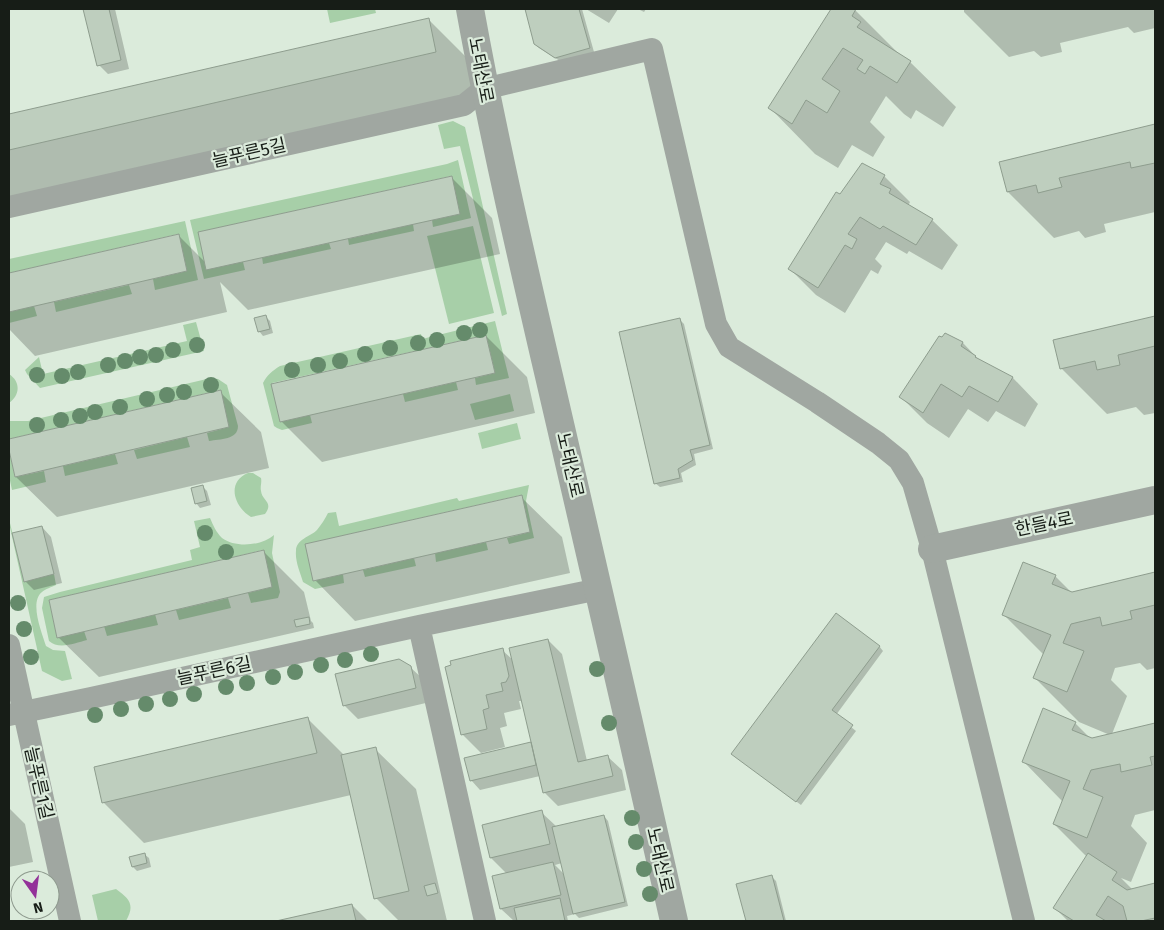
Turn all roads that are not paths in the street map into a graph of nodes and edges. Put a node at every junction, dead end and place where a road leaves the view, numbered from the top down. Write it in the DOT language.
graph roads {
  1 [pos="470,9"];
  2 [pos="484,89"];
  3 [pos="9,207"];
  4 [pos="1155,500"];
  5 [pos="932,549"];
  6 [pos="599,589"];
  7 [pos="419,626"];
  8 [pos="9,645"];
  9 [pos="16,713"];
  10 [pos="70,921"];
  11 [pos="485,921"];
  12 [pos="674,921"];
  13 [pos="1024,921"];
  1 -- 2 [label="street, 노태산로"];
  2 -- 3 [label="street, 늘푸른5길"];
  2 -- 5 [label="street"];
  2 -- 6 [label="street, 노태산로"];
  4 -- 5 [label="street, 한들4로"];
  5 -- 13 [label="street"];
  6 -- 7 [label="street, 늘푸른6길"];
  6 -- 12 [label="street, 노태산로"];
  7 -- 9 [label="street, 늘푸른6길"];
  7 -- 11 [label="street"];
  8 -- 9 [label="street, 늘푸른1길"];
  9 -- 10 [label="street, 늘푸른1길"];
}
